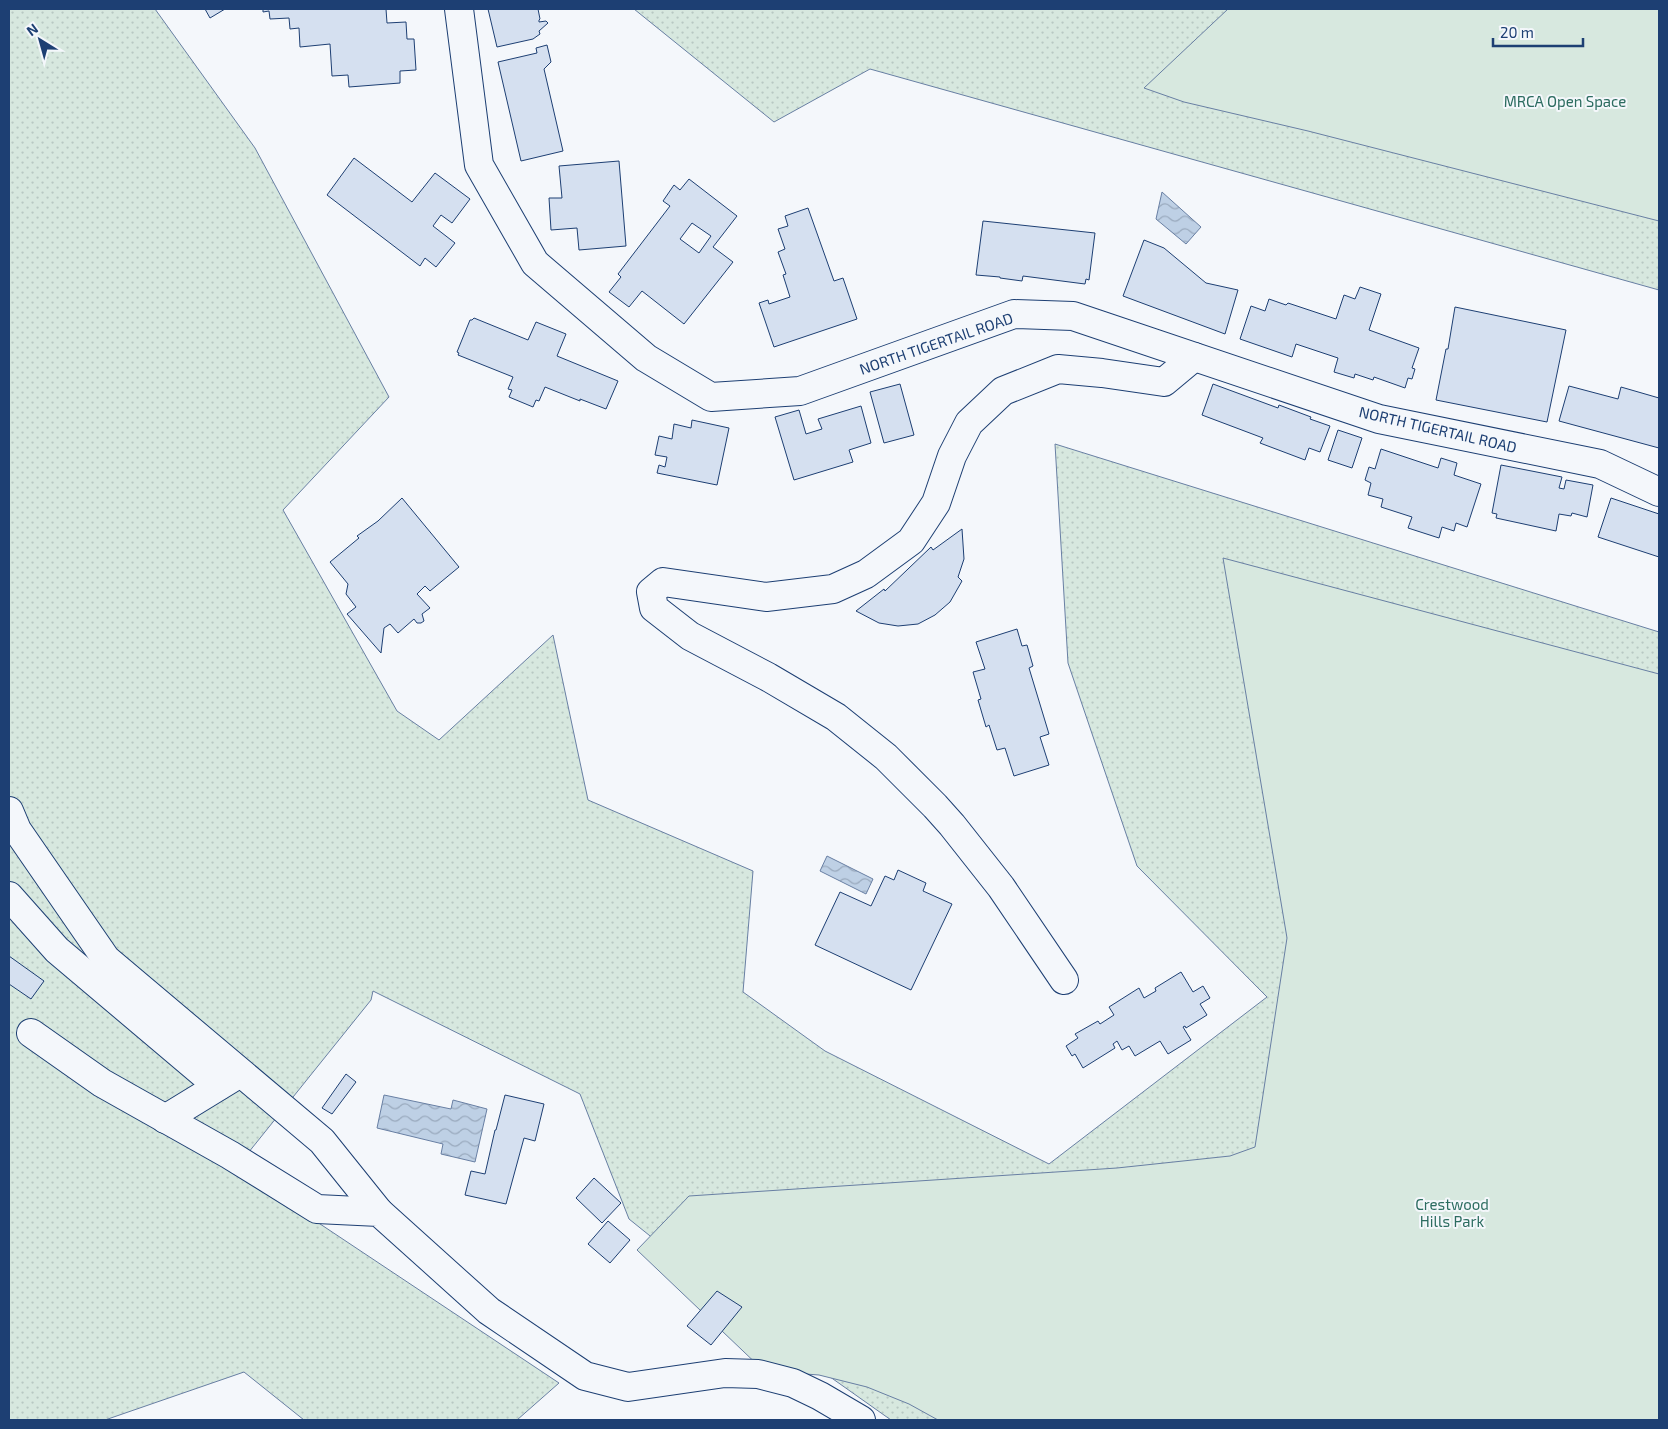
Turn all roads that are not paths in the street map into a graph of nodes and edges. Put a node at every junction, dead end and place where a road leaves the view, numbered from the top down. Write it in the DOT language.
graph roads {
  1 [pos="459,9"];
  2 [pos="1194,356"];
  3 [pos="1659,492"];
  4 [pos="9,811"];
  5 [pos="9,896"];
  6 [pos="1064,980"];
  7 [pos="31,1033"];
  8 [pos="241,1072"];
  9 [pos="218,1086"];
  10 [pos="165,1118"];
  11 [pos="378,1212"];
  12 [pos="861,1420"];
  1 -- 2 [label="street, NORTH TIGERTAIL ROAD"];
  2 -- 3 [label="street, NORTH TIGERTAIL ROAD"];
  2 -- 6 [label="street"];
  4 -- 8 [label="street"];
  5 -- 9 [label="street"];
  7 -- 10 [label="street"];
  8 -- 9 [label="street"];
  8 -- 11 [label="street"];
  9 -- 10 [label="street"];
  10 -- 11 [label="street"];
  11 -- 12 [label="street"];
}
